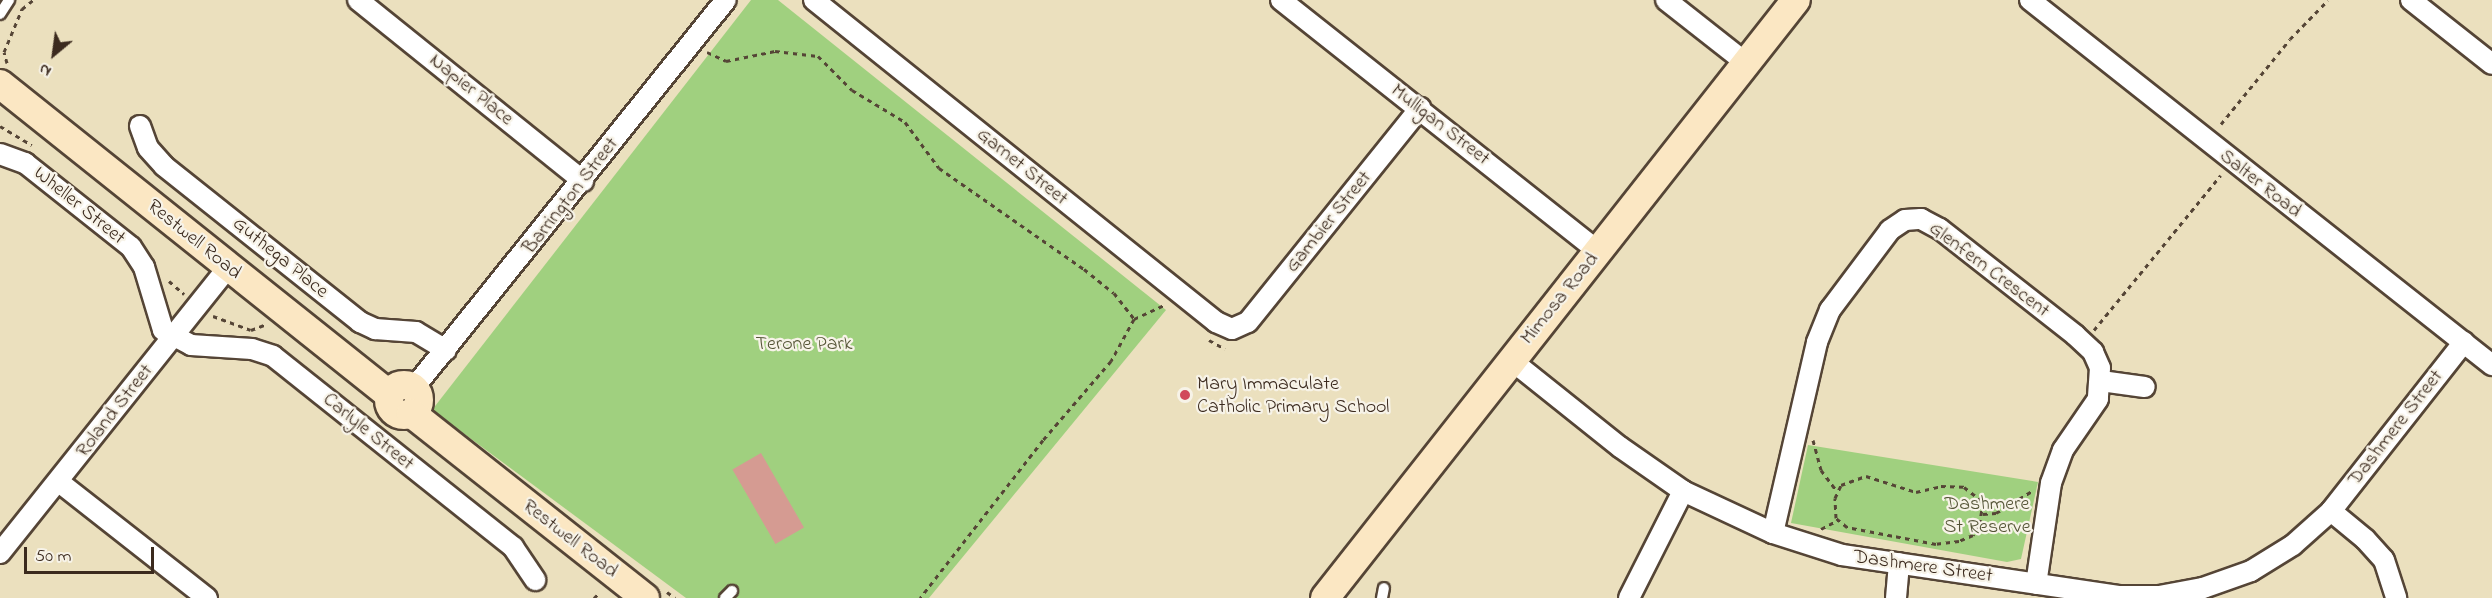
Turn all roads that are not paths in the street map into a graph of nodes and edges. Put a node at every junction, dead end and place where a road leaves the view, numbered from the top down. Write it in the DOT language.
graph roads {
  1 [pos="9,0"];
  2 [pos="358,0"];
  3 [pos="726,0"];
  4 [pos="814,0"];
  5 [pos="1281,0"];
  6 [pos="1666,0"];
  7 [pos="1796,0"];
  8 [pos="2030,0"];
  9 [pos="2411,0"];
  10 [pos="0,14"];
  11 [pos="1746,63"];
  12 [pos="2492,64"];
  13 [pos="5,75"];
  14 [pos="1420,108"];
  15 [pos="140,126"];
  16 [pos="0,154"];
  17 [pos="583,181"];
  18 [pos="1598,252"];
  19 [pos="228,267"];
  20 [pos="1232,329"];
  21 [pos="173,337"];
  22 [pos="2464,342"];
  23 [pos="446,350"];
  24 [pos="1512,360"];
  25 [pos="2492,365"];
  26 [pos="2101,381"];
  27 [pos="2145,387"];
  28 [pos="405,399"];
  29 [pos="59,482"];
  30 [pos="1683,491"];
  31 [pos="2331,511"];
  32 [pos="1773,533"];
  33 [pos="0,553"];
  34 [pos="1899,563"];
  35 [pos="535,580"];
  36 [pos="2036,584"];
  37 [pos="2159,597"];
  38 [pos="207,598"];
  39 [pos="645,598"];
  40 [pos="1324,598"];
  41 [pos="1629,598"];
  42 [pos="1896,598"];
  43 [pos="2396,598"];
  1 -- 10 [label="lane"];
  2 -- 17 [label="street, Napier Place"];
  3 -- 17 [label="street, Barrington Street"];
  4 -- 20 [label="street, Garnet Street"];
  5 -- 14 [label="street, Mulligan Street"];
  6 -- 11 [label="street"];
  7 -- 11 [label="main road, Mimosa Road"];
  8 -- 22 [label="street, Salter Road"];
  9 -- 12 [label="street"];
  11 -- 18 [label="main road, Mimosa Road"];
  13 -- 19 [label="main road, Restwell Road"];
  14 -- 18 [label="street, Mulligan Street"];
  14 -- 20 [label="street, Gambier Street"];
  15 -- 23 [label="street, Guthega Place"];
  16 -- 21 [label="street, Wheller Street"];
  17 -- 23 [label="street, Barrington Street"];
  18 -- 24 [label="main road, Mimosa Road"];
  19 -- 21 [label="street, Roland Street"];
  19 -- 28 [label="main road, Restwell Road"];
  21 -- 29 [label="street, Roland Street"];
  21 -- 35 [label="street, Carlyle Street"];
  22 -- 25 [label="street, Salter Road"];
  22 -- 31 [label="street, Dashmere Street"];
  23 -- 28 [label="street, Barrington Street"];
  24 -- 30 [label="street, Dashmere Street"];
  24 -- 40 [label="main road, Mimosa Road"];
  26 -- 27 [label="street"];
  26 -- 32 [label="street, Glenfern Crescent"];
  26 -- 36 [label="street"];
  28 -- 39 [label="main road, Restwell Road"];
  29 -- 33 [label="street, Roland Street"];
  29 -- 38 [label="street"];
  30 -- 32 [label="street, Dashmere Street"];
  30 -- 41 [label="street"];
  31 -- 37 [label="street, Dashmere Street"];
  31 -- 43 [label="street"];
  32 -- 34 [label="street, Dashmere Street"];
  34 -- 36 [label="street, Dashmere Street"];
  34 -- 42 [label="street"];
  36 -- 37 [label="street, Dashmere Street"];
}
